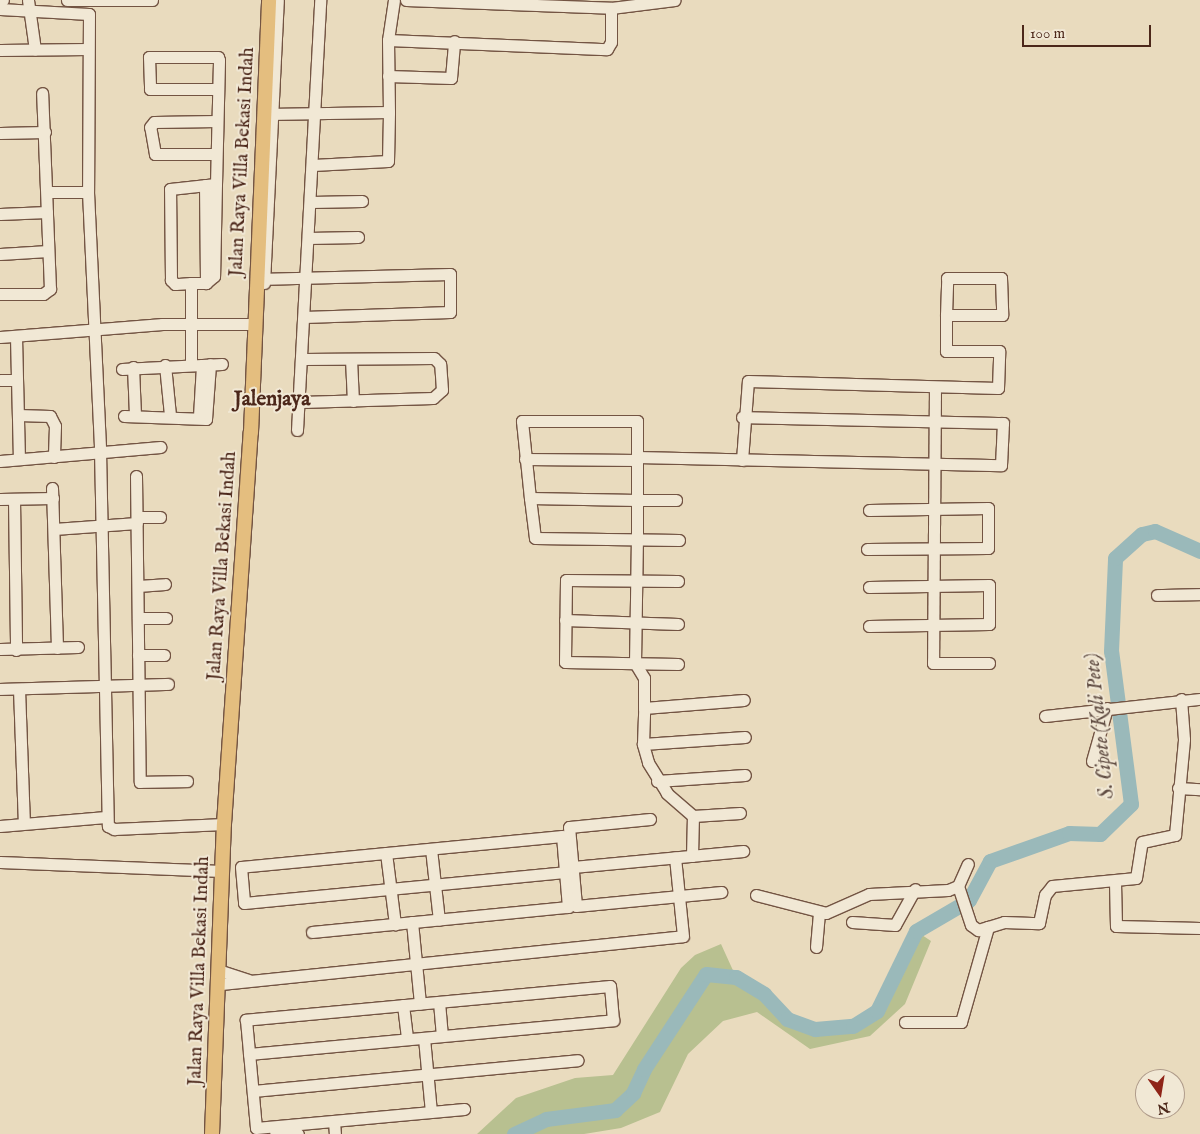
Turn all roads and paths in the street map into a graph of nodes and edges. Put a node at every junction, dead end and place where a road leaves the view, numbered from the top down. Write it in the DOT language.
graph roads {
  1 [pos="67,0"];
  2 [pos="152,0"];
  3 [pos="269,0"];
  4 [pos="278,0"];
  5 [pos="320,0"];
  6 [pos="394,0"];
  7 [pos="406,0"];
  8 [pos="676,0"];
  9 [pos="637,1"];
  10 [pos="29,5"];
  11 [pos="611,8"];
  12 [pos="0,9"];
  13 [pos="388,40"];
  14 [pos="454,41"];
  15 [pos="88,49"];
  16 [pos="0,50"];
  17 [pos="35,50"];
  18 [pos="388,76"];
  19 [pos="218,89"];
  20 [pos="42,93"];
  21 [pos="389,112"];
  22 [pos="269,114"];
  23 [pos="317,114"];
  24 [pos="217,121"];
  25 [pos="45,132"];
  26 [pos="0,133"];
  27 [pos="216,154"];
  28 [pos="313,164"];
  29 [pos="211,184"];
  30 [pos="47,192"];
  31 [pos="88,192"];
  32 [pos="362,201"];
  33 [pos="311,202"];
  34 [pos="47,212"];
  35 [pos="0,214"];
  36 [pos="358,237"];
  37 [pos="308,238"];
  38 [pos="48,251"];
  39 [pos="0,254"];
  40 [pos="260,279"];
  41 [pos="306,280"];
  42 [pos="191,283"];
  43 [pos="0,294"];
  44 [pos="946,315"];
  45 [pos="304,317"];
  46 [pos="193,323"];
  47 [pos="255,324"];
  48 [pos="93,332"];
  49 [pos="0,337"];
  50 [pos="16,337"];
  51 [pos="303,359"];
  52 [pos="351,359"];
  53 [pos="222,364"];
  54 [pos="166,365"];
  55 [pos="201,365"];
  56 [pos="0,380"];
  57 [pos="16,380"];
  58 [pos="935,387"];
  59 [pos="353,401"];
  60 [pos="301,402"];
  61 [pos="18,415"];
  62 [pos="170,415"];
  63 [pos="742,417"];
  64 [pos="934,421"];
  65 [pos="258,426"];
  66 [pos="297,430"];
  67 [pos="160,447"];
  68 [pos="100,450"];
  69 [pos="54,457"];
  70 [pos="19,459"];
  71 [pos="526,459"];
  72 [pos="637,459"];
  73 [pos="742,460"];
  74 [pos="0,461"];
  75 [pos="933,463"];
  76 [pos="136,476"];
  77 [pos="530,498"];
  78 [pos="0,499"];
  79 [pos="14,499"];
  80 [pos="637,500"];
  81 [pos="676,500"];
  82 [pos="933,509"];
  83 [pos="869,510"];
  84 [pos="160,517"];
  85 [pos="137,520"];
  86 [pos="101,523"];
  87 [pos="54,528"];
  88 [pos="637,540"];
  89 [pos="679,540"];
  90 [pos="933,549"];
  91 [pos="867,550"];
  92 [pos="636,581"];
  93 [pos="678,581"];
  94 [pos="164,584"];
  95 [pos="138,586"];
  96 [pos="932,586"];
  97 [pos="869,587"];
  98 [pos="1200,594"];
  99 [pos="1157,596"];
  100 [pos="138,618"];
  101 [pos="166,618"];
  102 [pos="565,620"];
  103 [pos="635,623"];
  104 [pos="678,624"];
  105 [pos="933,625"];
  106 [pos="869,626"];
  107 [pos="78,647"];
  108 [pos="57,648"];
  109 [pos="0,649"];
  110 [pos="16,650"];
  111 [pos="138,655"];
  112 [pos="164,655"];
  113 [pos="635,663"];
  114 [pos="989,663"];
  115 [pos="678,664"];
  116 [pos="104,684"];
  117 [pos="139,684"];
  118 [pos="168,684"];
  119 [pos="0,689"];
  120 [pos="19,689"];
  121 [pos="1181,699"];
  122 [pos="1200,699"];
  123 [pos="744,700"];
  124 [pos="644,708"];
  125 [pos="1109,708"];
  126 [pos="1046,716"];
  127 [pos="745,737"];
  128 [pos="643,744"];
  129 [pos="1092,761"];
  130 [pos="745,775"];
  131 [pos="188,781"];
  132 [pos="657,781"];
  133 [pos="1178,788"];
  134 [pos="1200,789"];
  135 [pos="740,813"];
  136 [pos="694,816"];
  137 [pos="106,817"];
  138 [pos="650,819"];
  139 [pos="24,823"];
  140 [pos="224,824"];
  141 [pos="0,826"];
  142 [pos="431,849"];
  143 [pos="743,851"];
  144 [pos="386,853"];
  145 [pos="692,856"];
  146 [pos="675,857"];
  147 [pos="0,862"];
  148 [pos="968,864"];
  149 [pos="569,869"];
  150 [pos="222,871"];
  151 [pos="1115,882"];
  152 [pos="435,884"];
  153 [pos="390,889"];
  154 [pos="915,890"];
  155 [pos="959,890"];
  156 [pos="721,892"];
  157 [pos="756,895"];
  158 [pos="679,896"];
  159 [pos="819,913"];
  160 [pos="438,920"];
  161 [pos="416,922"];
  162 [pos="852,922"];
  163 [pos="395,924"];
  164 [pos="988,927"];
  165 [pos="1200,928"];
  166 [pos="312,932"];
  167 [pos="816,947"];
  168 [pos="419,963"];
  169 [pos="221,978"];
  170 [pos="439,1002"];
  171 [pos="423,1003"];
  172 [pos="403,1005"];
  173 [pos="904,1022"];
  174 [pos="442,1036"];
  175 [pos="424,1038"];
  176 [pos="407,1040"];
  177 [pos="249,1054"];
  178 [pos="578,1060"];
  179 [pos="428,1074"];
  180 [pos="253,1091"];
  181 [pos="464,1109"];
  182 [pos="431,1112"];
  183 [pos="334,1121"];
  184 [pos="256,1128"];
  185 [pos="212,1134"];
  186 [pos="298,1134"];
  187 [pos="335,1134"];
  1 -- 2 [label="street"];
  3 -- 22 [label="main road, Jalan Raya Villa Bekasi Indah"];
  4 -- 22 [label="street"];
  5 -- 23 [label="street"];
  6 -- 13 [label="street"];
  7 -- 11 [label="street"];
  8 -- 9 [label="street"];
  9 -- 11 [label="street"];
  10 -- 12 [label="street"];
  10 -- 15 [label="street"];
  10 -- 17 [label="street"];
  11 -- 14 [label="street"];
  13 -- 14 [label="street"];
  13 -- 18 [label="street"];
  14 -- 18 [label="street"];
  15 -- 17 [label="street"];
  15 -- 31 [label="street"];
  16 -- 17 [label="street"];
  18 -- 21 [label="street"];
  19 -- 19 [label="street"];
  19 -- 24 [label="street"];
  20 -- 25 [label="street"];
  21 -- 23 [label="street"];
  21 -- 28 [label="street"];
  22 -- 23 [label="street"];
  22 -- 40 [label="main road, Jalan Raya Villa Bekasi Indah"];
  23 -- 28 [label="street"];
  24 -- 27 [label="street"];
  24 -- 27 [label="street"];
  25 -- 26 [label="street"];
  25 -- 30 [label="street"];
  27 -- 29 [label="street"];
  28 -- 33 [label="street"];
  29 -- 42 [label="street"];
  29 -- 42 [label="street"];
  30 -- 31 [label="street"];
  30 -- 34 [label="street"];
  31 -- 48 [label="street"];
  32 -- 33 [label="street"];
  33 -- 37 [label="street"];
  34 -- 35 [label="street"];
  34 -- 38 [label="street"];
  36 -- 37 [label="street"];
  37 -- 41 [label="street"];
  38 -- 39 [label="street"];
  38 -- 43 [label="street"];
  40 -- 41 [label="street"];
  40 -- 47 [label="main road, Jalan Raya Villa Bekasi Indah"];
  40 -- 65 [label="street"];
  41 -- 45 [label="street"];
  41 -- 45 [label="street"];
  42 -- 46 [label="street"];
  44 -- 44 [label="street"];
  44 -- 58 [label="street"];
  45 -- 51 [label="street"];
  46 -- 47 [label="street"];
  46 -- 48 [label="street"];
  46 -- 55 [label="street"];
  47 -- 140 [label="main road, Jalan Raya Villa Bekasi Indah"];
  48 -- 50 [label="street"];
  48 -- 68 [label="street"];
  49 -- 50 [label="street"];
  50 -- 57 [label="street"];
  51 -- 52 [label="street"];
  51 -- 60 [label="street"];
  52 -- 59 [label="street"];
  52 -- 59 [label="street"];
  53 -- 55 [label="street"];
  54 -- 55 [label="street"];
  54 -- 62 [label="street"];
  54 -- 62 [label="street"];
  55 -- 62 [label="street"];
  56 -- 57 [label="street"];
  57 -- 61 [label="street"];
  58 -- 63 [label="street"];
  58 -- 64 [label="street"];
  59 -- 60 [label="street"];
  60 -- 66 [label="street"];
  61 -- 69 [label="street"];
  61 -- 70 [label="street"];
  63 -- 64 [label="street"];
  63 -- 73 [label="street"];
  64 -- 75 [label="street"];
  64 -- 75 [label="street"];
  67 -- 68 [label="street"];
  68 -- 69 [label="street"];
  68 -- 86 [label="street"];
  69 -- 70 [label="street"];
  70 -- 74 [label="street"];
  71 -- 72 [label="street"];
  71 -- 72 [label="street"];
  71 -- 77 [label="street"];
  72 -- 73 [label="street"];
  72 -- 80 [label="street"];
  73 -- 75 [label="street"];
  75 -- 82 [label="street"];
  76 -- 85 [label="street"];
  77 -- 80 [label="street"];
  77 -- 88 [label="street"];
  78 -- 79 [label="street"];
  79 -- 87 [label="street"];
  79 -- 110 [label="street"];
  80 -- 81 [label="street"];
  80 -- 88 [label="street"];
  82 -- 83 [label="street"];
  82 -- 90 [label="street"];
  82 -- 90 [label="street"];
  84 -- 85 [label="street"];
  85 -- 86 [label="street"];
  85 -- 95 [label="street"];
  86 -- 87 [label="street"];
  86 -- 116 [label="street"];
  87 -- 108 [label="street"];
  88 -- 89 [label="street"];
  88 -- 92 [label="street"];
  90 -- 91 [label="street"];
  90 -- 96 [label="street"];
  92 -- 93 [label="street"];
  92 -- 102 [label="street"];
  92 -- 103 [label="street"];
  94 -- 95 [label="street"];
  95 -- 100 [label="street"];
  96 -- 97 [label="street"];
  96 -- 105 [label="street"];
  96 -- 105 [label="street"];
  98 -- 99 [label="street"];
  100 -- 101 [label="street"];
  100 -- 111 [label="street"];
  102 -- 103 [label="street"];
  102 -- 113 [label="street"];
  103 -- 104 [label="street"];
  103 -- 113 [label="street"];
  105 -- 106 [label="street"];
  105 -- 114 [label="street"];
  107 -- 108 [label="street"];
  108 -- 110 [label="street"];
  109 -- 110 [label="street"];
  111 -- 112 [label="street"];
  111 -- 117 [label="street"];
  113 -- 115 [label="street"];
  113 -- 124 [label="street"];
  116 -- 117 [label="street"];
  116 -- 120 [label="street"];
  116 -- 137 [label="street"];
  117 -- 118 [label="street"];
  117 -- 131 [label="street"];
  119 -- 120 [label="street"];
  120 -- 139 [label="street"];
  121 -- 122 [label="street"];
  121 -- 125 [label="street"];
  121 -- 133 [label="street"];
  123 -- 124 [label="street"];
  124 -- 128 [label="street"];
  125 -- 126 [label="street"];
  125 -- 129 [label="street"];
  127 -- 128 [label="street"];
  128 -- 132 [label="street"];
  130 -- 132 [label="street"];
  132 -- 136 [label="street"];
  133 -- 134 [label="street"];
  133 -- 151 [label="street"];
  135 -- 136 [label="street"];
  136 -- 145 [label="street"];
  137 -- 139 [label="street"];
  137 -- 140 [label="street"];
  138 -- 149 [label="street"];
  139 -- 141 [label="street"];
  140 -- 150 [label="main road, Jalan Raya Villa Bekasi Indah"];
  142 -- 144 [label="street"];
  142 -- 149 [label="street"];
  142 -- 152 [label="street"];
  143 -- 145 [label="street"];
  144 -- 153 [label="street"];
  144 -- 153 [label="street"];
  145 -- 146 [label="street"];
  146 -- 149 [label="street"];
  146 -- 158 [label="street"];
  147 -- 150 [label="street"];
  148 -- 155 [label="street"];
  149 -- 152 [label="street"];
  149 -- 158 [label="street"];
  149 -- 160 [label="street"];
  150 -- 169 [label="main road, Jalan Raya Villa Bekasi Indah"];
  151 -- 164 [label="street"];
  151 -- 165 [label="street"];
  152 -- 153 [label="street"];
  152 -- 160 [label="street"];
  153 -- 163 [label="street"];
  154 -- 155 [label="street"];
  154 -- 159 [label="street"];
  154 -- 162 [label="street"];
  155 -- 164 [label="street"];
  156 -- 158 [label="street"];
  157 -- 159 [label="street"];
  158 -- 168 [label="street"];
  159 -- 167 [label="street"];
  160 -- 161 [label="street"];
  161 -- 163 [label="street"];
  161 -- 168 [label="street"];
  163 -- 166 [label="street"];
  164 -- 173 [label="street"];
  168 -- 169 [label="street"];
  168 -- 171 [label="street"];
  169 -- 185 [label="main road, Jalan Raya Villa Bekasi Indah"];
  170 -- 171 [label="street"];
  170 -- 174 [label="street"];
  170 -- 174 [label="street"];
  171 -- 172 [label="street"];
  172 -- 176 [label="street"];
  172 -- 177 [label="street"];
  174 -- 175 [label="street"];
  175 -- 176 [label="street"];
  175 -- 179 [label="street"];
  176 -- 177 [label="street"];
  177 -- 180 [label="street"];
  178 -- 179 [label="street"];
  179 -- 180 [label="street"];
  179 -- 182 [label="street"];
  180 -- 184 [label="street"];
  181 -- 182 [label="street"];
  182 -- 183 [label="street"];
  183 -- 184 [label="street"];
  183 -- 187 [label="street"];
  184 -- 186 [label="street"];
}
